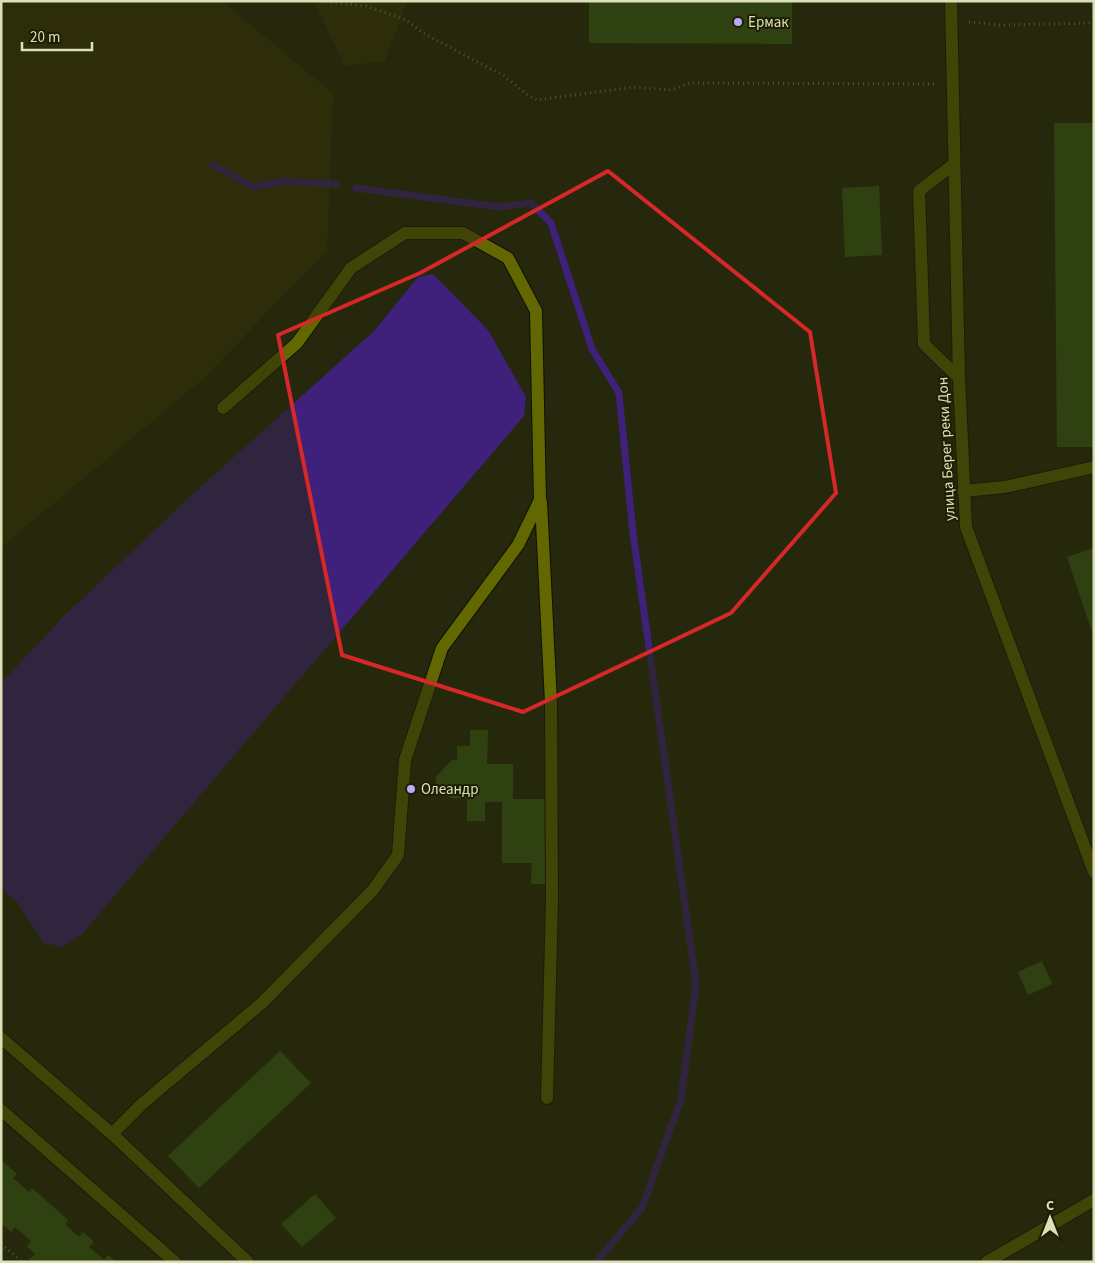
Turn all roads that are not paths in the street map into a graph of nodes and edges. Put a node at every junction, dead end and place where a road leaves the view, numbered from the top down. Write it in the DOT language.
graph roads {
  1 [pos="951,1"];
  2 [pos="954,164"];
  3 [pos="959,378"];
  4 [pos="223,408"];
  5 [pos="1094,467"];
  6 [pos="963,490"];
  7 [pos="540,500"];
  8 [pos="1094,872"];
  9 [pos="1,1038"];
  10 [pos="547,1098"];
  11 [pos="1,1110"];
  12 [pos="112,1134"];
  13 [pos="1094,1200"];
  14 [pos="175,1262"];
  15 [pos="248,1262"];
  16 [pos="987,1262"];
  1 -- 2 [label="street, улица Берег реки Дон"];
  2 -- 3 [label="street, улица Берег реки Дон"];
  2 -- 3 [label="street"];
  3 -- 6 [label="street, улица Берег реки Дон"];
  4 -- 7 [label="street"];
  5 -- 6 [label="street"];
  6 -- 8 [label="street, улица Берег реки Дон"];
  7 -- 10 [label="street"];
  7 -- 12 [label="street"];
  9 -- 12 [label="street"];
  11 -- 14 [label="street"];
  12 -- 15 [label="street"];
  13 -- 16 [label="street"];
}
